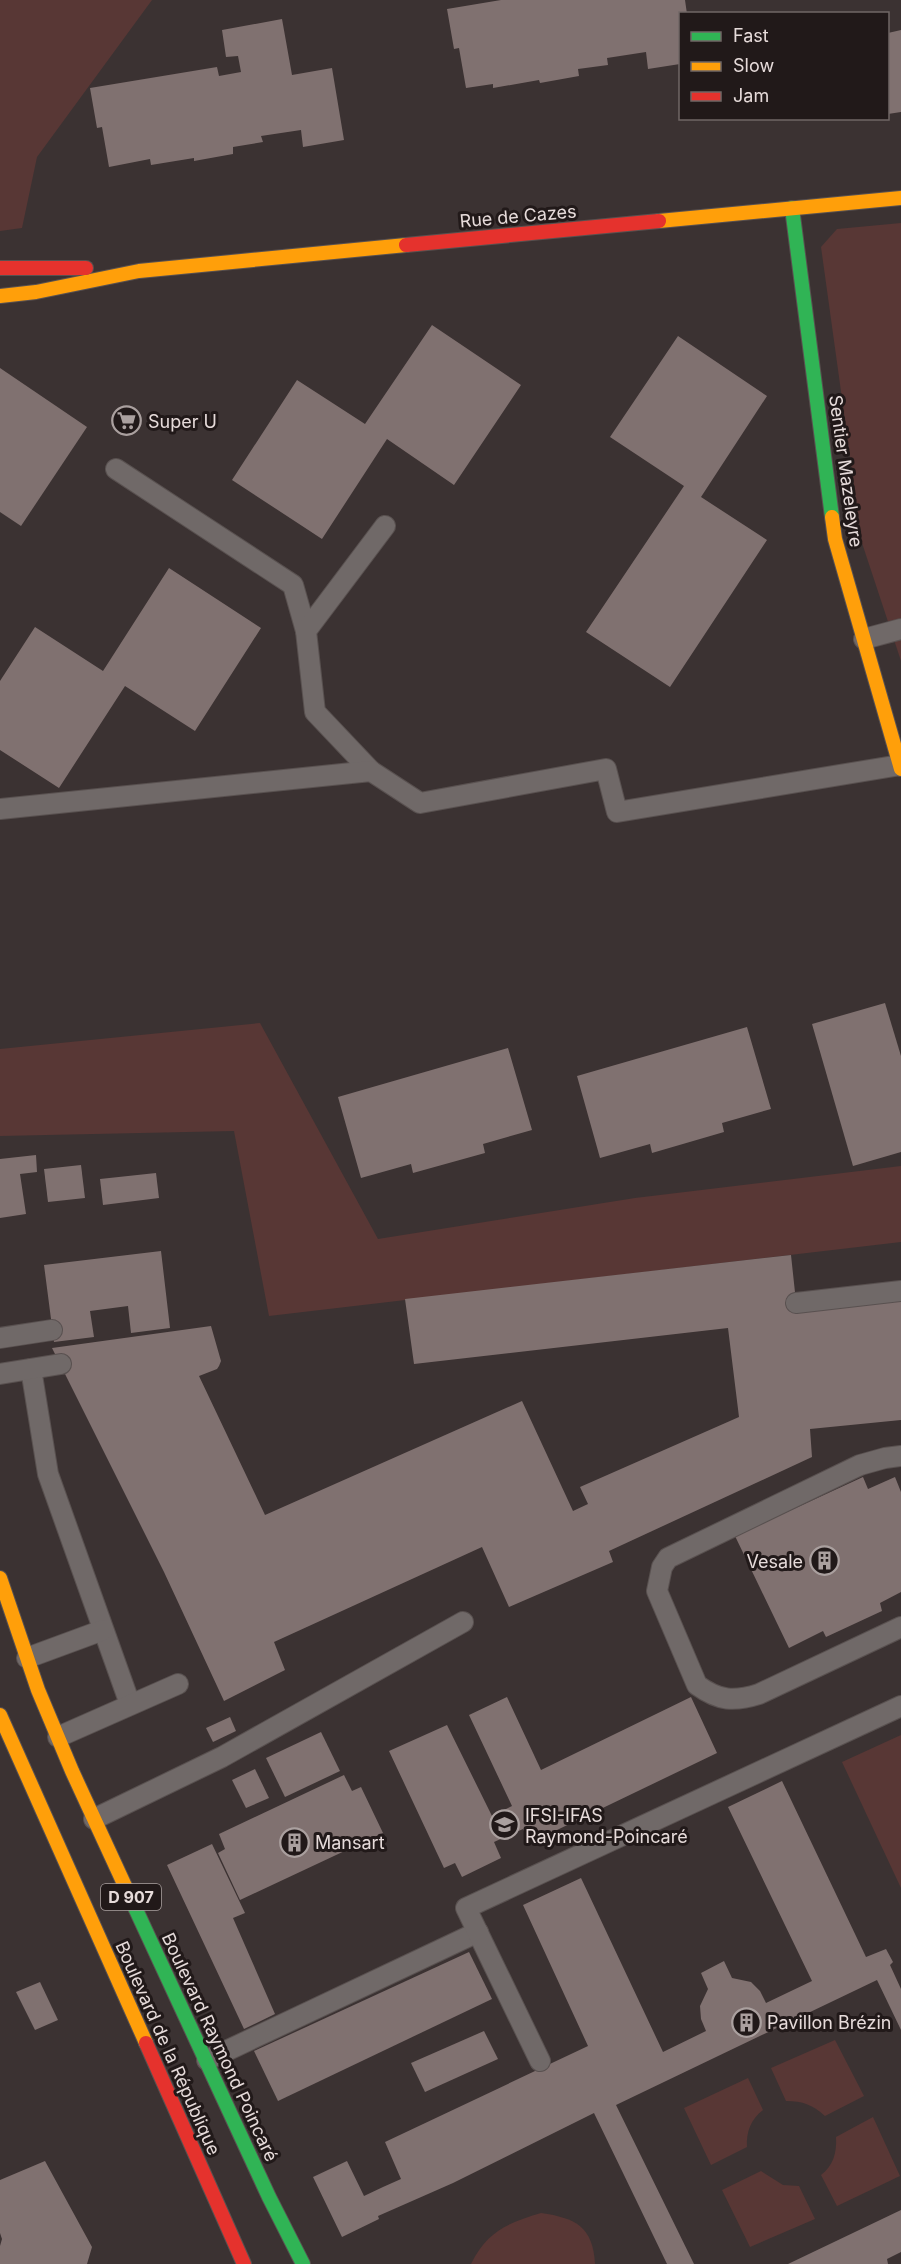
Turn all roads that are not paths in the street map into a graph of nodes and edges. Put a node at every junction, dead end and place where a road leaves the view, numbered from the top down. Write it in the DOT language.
graph roads {
  1 [pos="901,198"];
  2 [pos="792,208"];
  3 [pos="0,268"];
  4 [pos="139,271"];
  5 [pos="0,296"];
  6 [pos="116,469"];
  7 [pos="385,526"];
  8 [pos="901,629"];
  9 [pos="306,631"];
  10 [pos="864,639"];
  11 [pos="900,767"];
  12 [pos="371,771"];
  13 [pos="0,809"];
  14 [pos="901,1291"];
  15 [pos="796,1304"];
  16 [pos="52,1330"];
  17 [pos="0,1338"];
  18 [pos="61,1364"];
  19 [pos="31,1369"];
  20 [pos="0,1374"];
  21 [pos="901,1456"];
  22 [pos="0,1578"];
  23 [pos="463,1622"];
  24 [pos="901,1627"];
  25 [pos="103,1630"];
  26 [pos="27,1658"];
  27 [pos="178,1684"];
  28 [pos="130,1704"];
  29 [pos="901,1706"];
  30 [pos="0,1715"];
  31 [pos="58,1737"];
  32 [pos="94,1819"];
  33 [pos="478,1932"];
  34 [pos="207,2060"];
  35 [pos="540,2061"];
  36 [pos="244,2264"];
  37 [pos="303,2264"];
  1 -- 2 [label="street, Rue de Cazes"];
  2 -- 4 [label="street, Rue de Cazes"];
  2 -- 10 [label="street, Sentier Mazeleyre"];
  3 -- 4 [label="street, Rue de Cazes"];
  4 -- 5 [label="street, Rue de Cazes"];
  6 -- 9 [label="lane"];
  7 -- 9 [label="lane"];
  8 -- 10 [label="lane"];
  9 -- 12 [label="lane"];
  10 -- 11 [label="street, Sentier Mazeleyre"];
  11 -- 12 [label="lane"];
  12 -- 13 [label="lane"];
  14 -- 15 [label="lane"];
  16 -- 17 [label="lane"];
  18 -- 19 [label="lane"];
  19 -- 20 [label="lane"];
  19 -- 25 [label="lane"];
  21 -- 24 [label="lane"];
  22 -- 26 [label="street, Boulevard Raymond Poincaré / D 907"];
  23 -- 32 [label="lane"];
  25 -- 26 [label="lane"];
  25 -- 28 [label="lane"];
  26 -- 31 [label="street, Boulevard Raymond Poincaré / D 907"];
  27 -- 28 [label="lane"];
  28 -- 31 [label="lane"];
  29 -- 33 [label="lane"];
  30 -- 36 [label="street, Boulevard de la République / D 907"];
  31 -- 32 [label="street, Boulevard Raymond Poincaré / D 907"];
  32 -- 34 [label="street, Boulevard Raymond Poincaré / D 907"];
  33 -- 34 [label="lane"];
  33 -- 35 [label="lane"];
  34 -- 37 [label="street, Boulevard Raymond Poincaré / D 907"];
}
